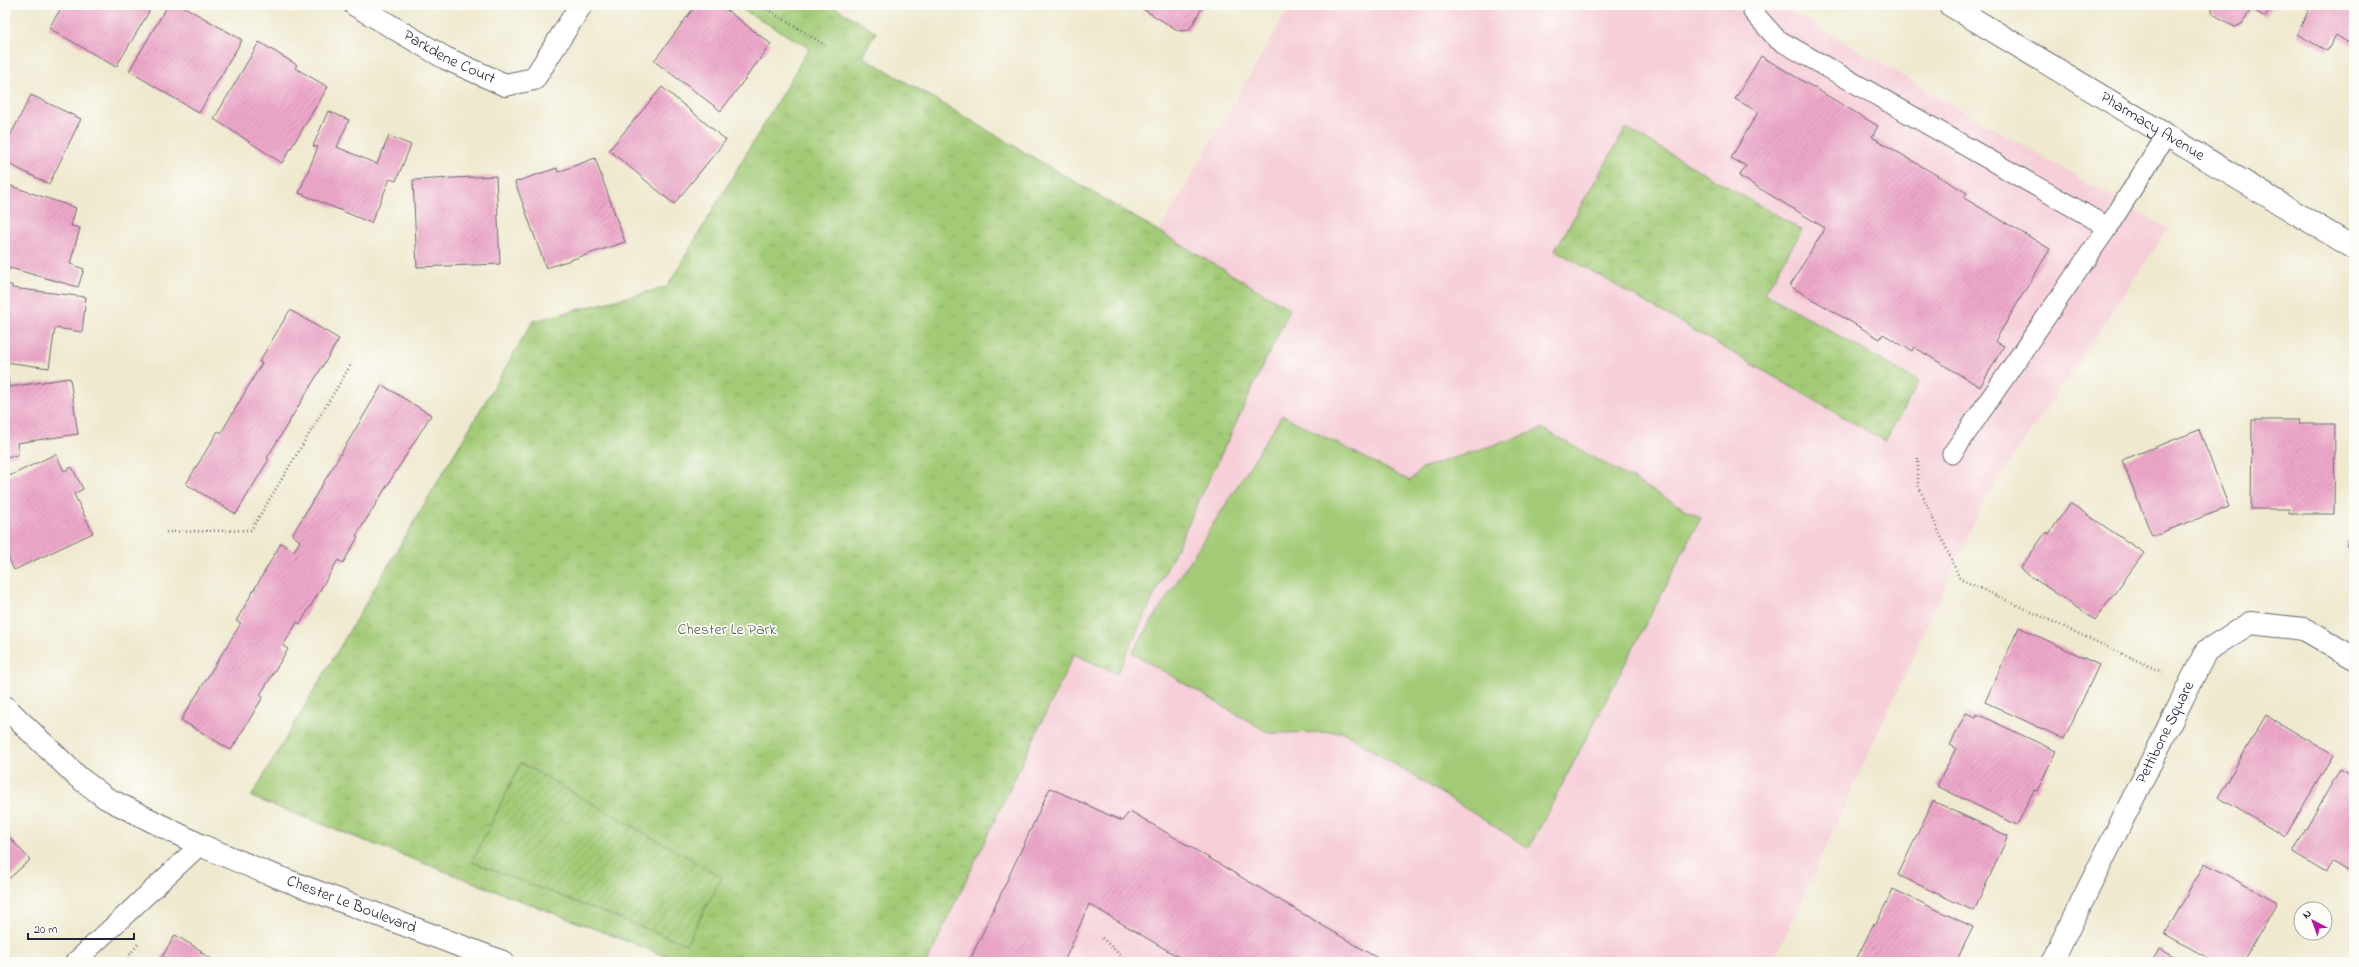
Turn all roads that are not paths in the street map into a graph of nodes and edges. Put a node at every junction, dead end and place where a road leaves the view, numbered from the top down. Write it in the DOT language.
graph roads {
  1 [pos="355,5"];
  2 [pos="581,5"];
  3 [pos="1752,5"];
  4 [pos="1950,5"];
  5 [pos="2166,136"];
  6 [pos="2108,227"];
  7 [pos="2354,248"];
  8 [pos="1952,454"];
  9 [pos="2354,658"];
  10 [pos="5,707"];
  11 [pos="200,844"];
  12 [pos="76,962"];
  13 [pos="503,962"];
  14 [pos="2052,962"];
  1 -- 2 [label="street, Parkdene Court"];
  3 -- 6 [label="lane"];
  4 -- 5 [label="street, Pharmacy Avenue"];
  5 -- 6 [label="lane"];
  5 -- 7 [label="street, Pharmacy Avenue"];
  6 -- 8 [label="lane"];
  9 -- 14 [label="street, Pettibone Square"];
  10 -- 11 [label="street, Chester Le Boulevard"];
  11 -- 12 [label="lane"];
  11 -- 13 [label="street, Chester Le Boulevard"];
}
